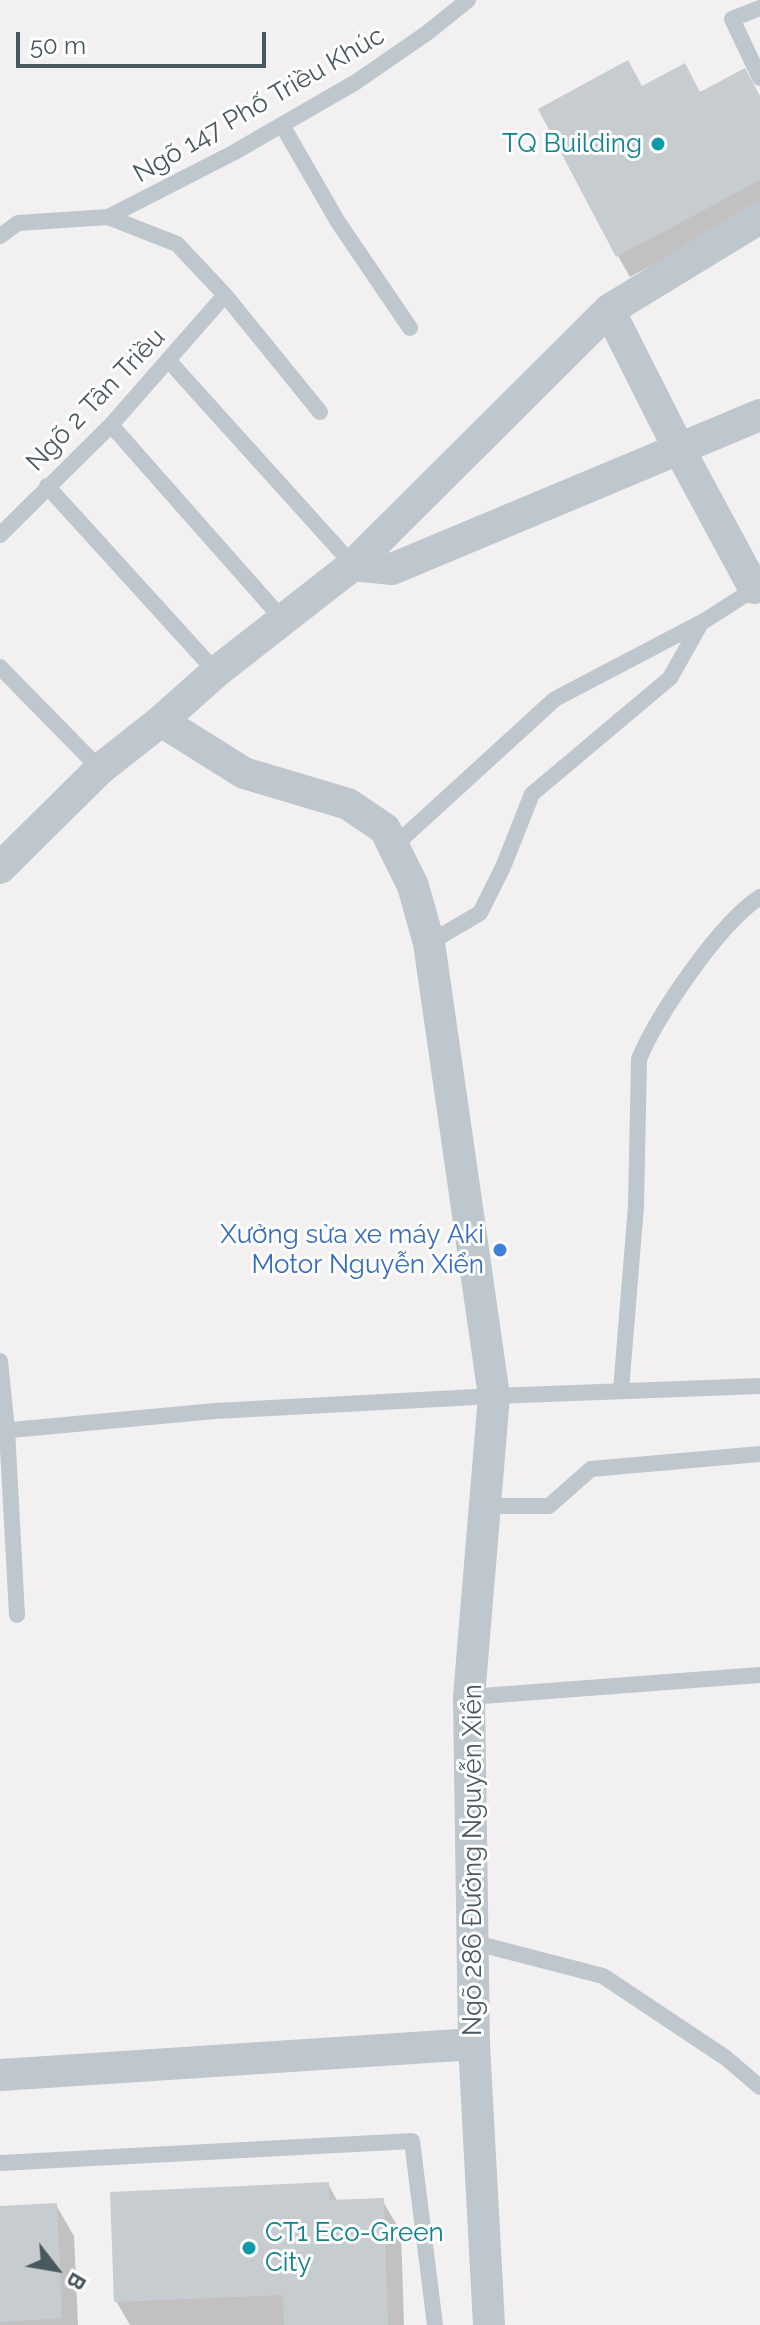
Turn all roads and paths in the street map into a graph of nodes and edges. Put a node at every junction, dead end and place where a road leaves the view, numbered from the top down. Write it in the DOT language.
graph roads {
  1 [pos="468,0"];
  2 [pos="760,8"];
  3 [pos="760,78"];
  4 [pos="282,125"];
  5 [pos="108,217"];
  6 [pos="760,218"];
  7 [pos="0,236"];
  8 [pos="225,295"];
  9 [pos="609,310"];
  10 [pos="410,328"];
  11 [pos="169,361"];
  12 [pos="320,412"];
  13 [pos="760,415"];
  14 [pos="111,425"];
  15 [pos="679,449"];
  16 [pos="47,486"];
  17 [pos="0,512"];
  18 [pos="16,518"];
  19 [pos="0,535"];
  20 [pos="353,565"];
  21 [pos="757,586"];
  22 [pos="284,621"];
  23 [pos="701,623"];
  24 [pos="0,667"];
  25 [pos="216,672"];
  26 [pos="161,721"];
  27 [pos="100,769"];
  28 [pos="394,846"];
  29 [pos="0,868"];
  30 [pos="760,897"];
  31 [pos="429,943"];
  32 [pos="0,1361"];
  33 [pos="760,1386"];
  34 [pos="621,1390"];
  35 [pos="494,1396"];
  36 [pos="3,1431"];
  37 [pos="760,1454"];
  38 [pos="485,1506"];
  39 [pos="17,1615"];
  40 [pos="760,1675"];
  41 [pos="469,1697"];
  42 [pos="472,1942"];
  43 [pos="474,2044"];
  44 [pos="0,2075"];
  45 [pos="760,2087"];
  46 [pos="0,2163"];
  47 [pos="435,2325"];
  48 [pos="489,2325"];
  1 -- 4 [label="lane, Ngõ 147 Phố Triều Khúc"];
  2 -- 3 [label="lane"];
  4 -- 5 [label="lane, Ngõ 147 Phố Triều Khúc"];
  4 -- 10 [label="lane"];
  5 -- 7 [label="lane"];
  5 -- 8 [label="lane"];
  6 -- 9 [label="street"];
  8 -- 11 [label="lane, Ngõ 2 Tân Triều"];
  8 -- 12 [label="lane"];
  9 -- 15 [label="street"];
  9 -- 20 [label="street"];
  11 -- 14 [label="lane, Ngõ 2 Tân Triều"];
  11 -- 20 [label="lane"];
  13 -- 15 [label="street"];
  14 -- 16 [label="lane, Ngõ 2 Tân Triều"];
  14 -- 22 [label="lane"];
  15 -- 20 [label="street"];
  15 -- 21 [label="street"];
  16 -- 18 [label="lane, Ngõ 2 Tân Triều"];
  16 -- 25 [label="lane"];
  17 -- 18 [label="lane"];
  18 -- 19 [label="lane, Ngõ 2 Tân Triều"];
  20 -- 22 [label="street"];
  21 -- 23 [label="lane"];
  22 -- 25 [label="street"];
  23 -- 28 [label="lane"];
  23 -- 31 [label="lane"];
  24 -- 27 [label="lane"];
  25 -- 26 [label="street"];
  26 -- 27 [label="street"];
  26 -- 28 [label="street, Ngõ 286 Đường Nguyễn Xiển"];
  27 -- 29 [label="street"];
  28 -- 31 [label="street, Ngõ 286 Đường Nguyễn Xiển"];
  30 -- 34 [label="lane"];
  31 -- 35 [label="street, Ngõ 286 Đường Nguyễn Xiển"];
  32 -- 36 [label="lane"];
  33 -- 34 [label="lane"];
  34 -- 35 [label="lane"];
  35 -- 36 [label="lane"];
  35 -- 38 [label="street, Ngõ 286 Đường Nguyễn Xiển"];
  36 -- 39 [label="lane"];
  37 -- 38 [label="lane"];
  38 -- 41 [label="street, Ngõ 286 Đường Nguyễn Xiển"];
  40 -- 41 [label="lane"];
  41 -- 42 [label="street, Ngõ 286 Đường Nguyễn Xiển"];
  42 -- 43 [label="street, Ngõ 286 Đường Nguyễn Xiển"];
  42 -- 45 [label="lane"];
  43 -- 44 [label="street"];
  43 -- 48 [label="street, Ngõ 286 Đường Nguyễn Xiển"];
  46 -- 47 [label="lane"];
}
